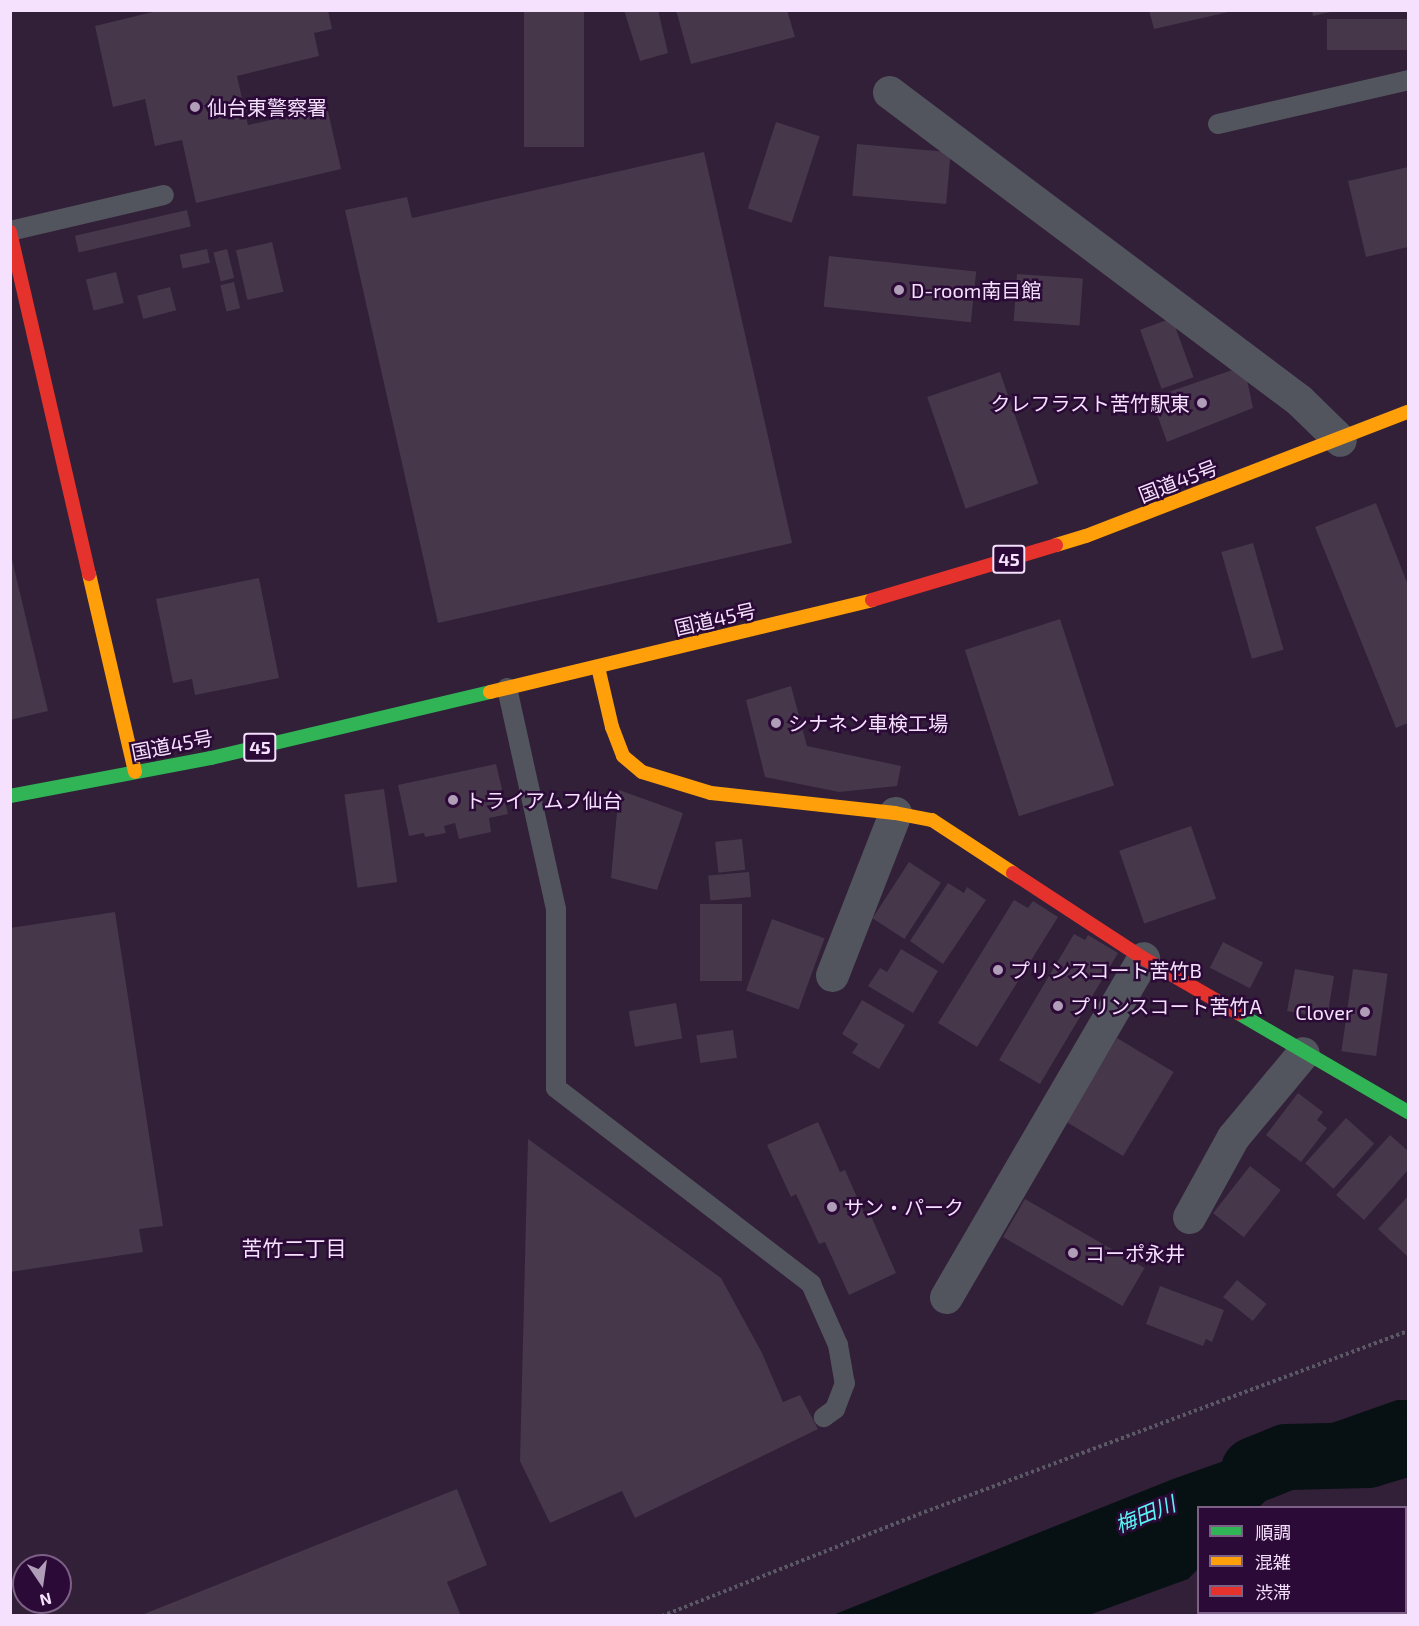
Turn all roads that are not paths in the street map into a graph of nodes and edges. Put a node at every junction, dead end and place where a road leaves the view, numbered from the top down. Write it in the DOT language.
graph roads {
  1 [pos="1408,80"];
  2 [pos="889,92"];
  3 [pos="1218,124"];
  4 [pos="164,195"];
  5 [pos="10,232"];
  6 [pos="13,253"];
  7 [pos="1408,412"];
  8 [pos="1340,440"];
  9 [pos="598,667"];
  10 [pos="507,688"];
  11 [pos="135,772"];
  12 [pos="10,796"];
  13 [pos="895,813"];
  14 [pos="1143,958"];
  15 [pos="832,975"];
  16 [pos="1304,1053"];
  17 [pos="1408,1112"];
  18 [pos="1189,1216"];
  19 [pos="946,1297"];
  20 [pos="824,1417"];
  1 -- 3 [label="lane"];
  2 -- 8 [label="street"];
  4 -- 5 [label="lane"];
  5 -- 6 [label="main road"];
  6 -- 11 [label="main road"];
  7 -- 8 [label="main road, 国道45号 / 45"];
  8 -- 9 [label="main road, 国道45号 / 45"];
  9 -- 10 [label="main road, 国道45号 / 45"];
  9 -- 13 [label="main road"];
  10 -- 11 [label="main road, 国道45号 / 45"];
  10 -- 20 [label="lane"];
  11 -- 12 [label="main road, 国道45号 / 45"];
  13 -- 14 [label="main road"];
  13 -- 15 [label="street"];
  14 -- 16 [label="main road"];
  14 -- 19 [label="street"];
  16 -- 17 [label="main road"];
  16 -- 18 [label="street"];
}
